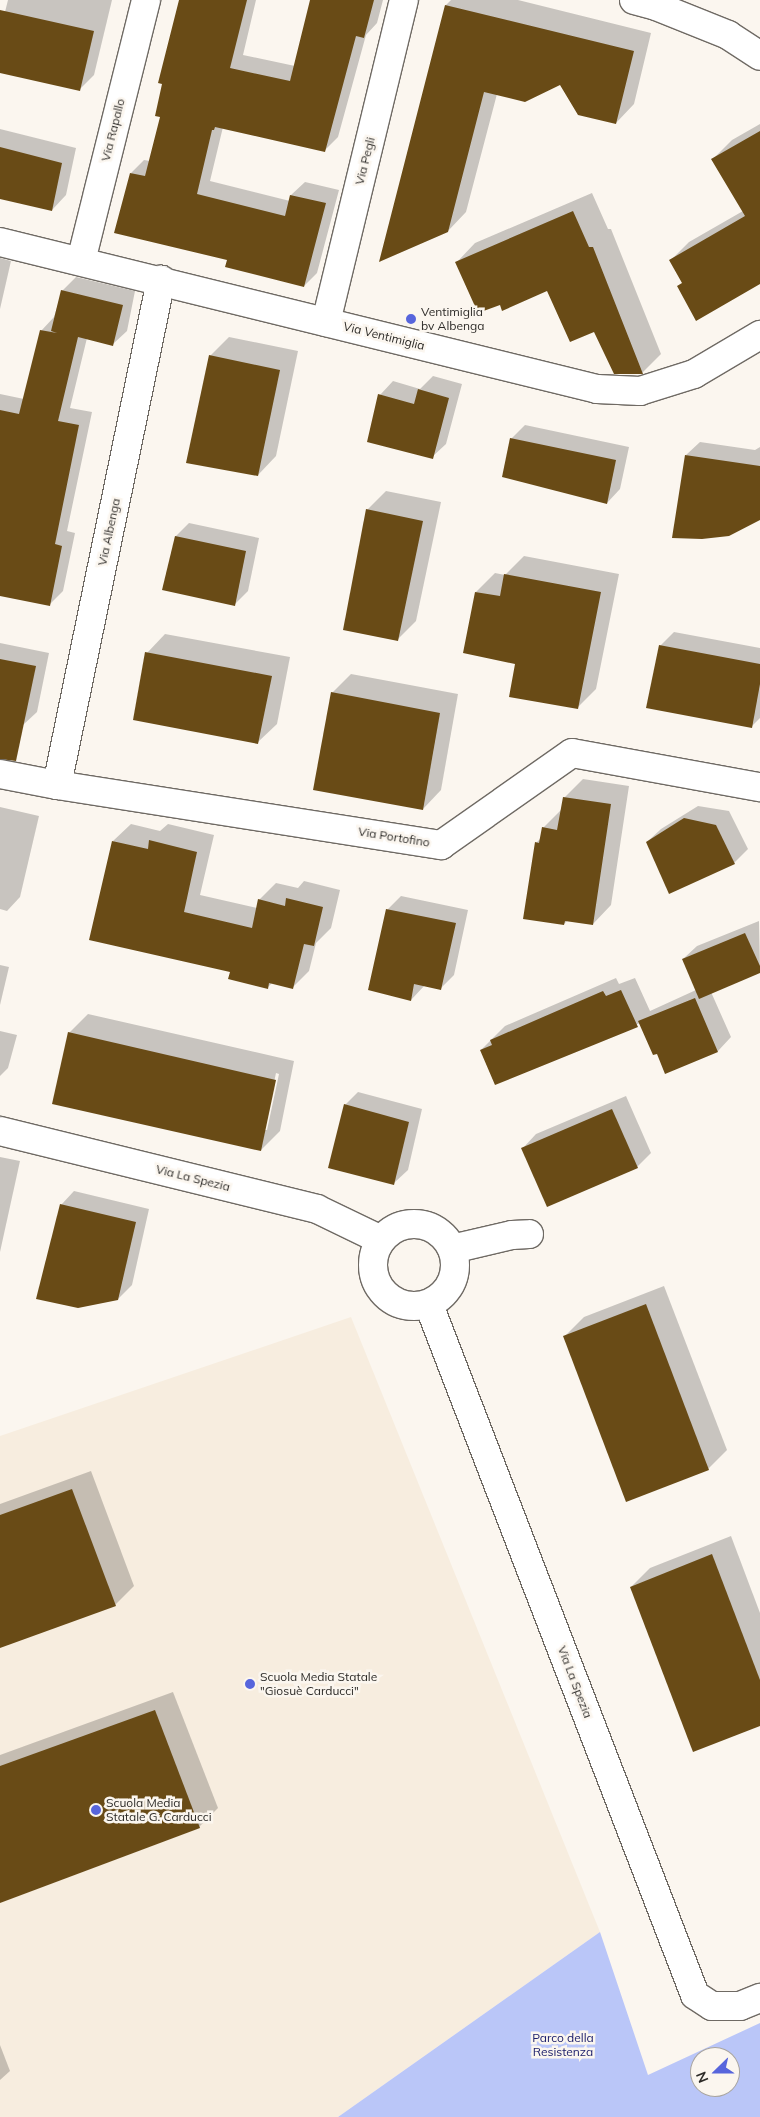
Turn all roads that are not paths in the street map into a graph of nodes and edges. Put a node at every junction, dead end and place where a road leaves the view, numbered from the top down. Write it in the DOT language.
graph roads {
  1 [pos="146,0"];
  2 [pos="404,0"];
  3 [pos="634,0"];
  4 [pos="760,56"];
  5 [pos="0,242"];
  6 [pos="81,261"];
  7 [pos="161,280"];
  8 [pos="326,322"];
  9 [pos="760,335"];
  10 [pos="0,774"];
  11 [pos="57,785"];
  12 [pos="760,787"];
  13 [pos="0,1131"];
  14 [pos="530,1234"];
  15 [pos="381,1240"];
  16 [pos="452,1249"];
  17 [pos="429,1305"];
  18 [pos="760,1998"];
  1 -- 6 [label="street, Via Rapallo"];
  2 -- 8 [label="street, Via Pegli"];
  3 -- 4 [label="street"];
  5 -- 6 [label="street, Via Ventimiglia"];
  6 -- 7 [label="street, Via Ventimiglia"];
  7 -- 8 [label="street, Via Ventimiglia"];
  7 -- 11 [label="street, Via Albenga"];
  8 -- 9 [label="street, Via Ventimiglia"];
  10 -- 11 [label="street, Via Portofino"];
  11 -- 12 [label="street, Via Portofino"];
  13 -- 15 [label="street, Via La Spezia"];
  14 -- 16 [label="street"];
  15 -- 16 [label="street"];
  15 -- 17 [label="street"];
  16 -- 17 [label="street"];
  17 -- 18 [label="street, Via La Spezia"];
}
